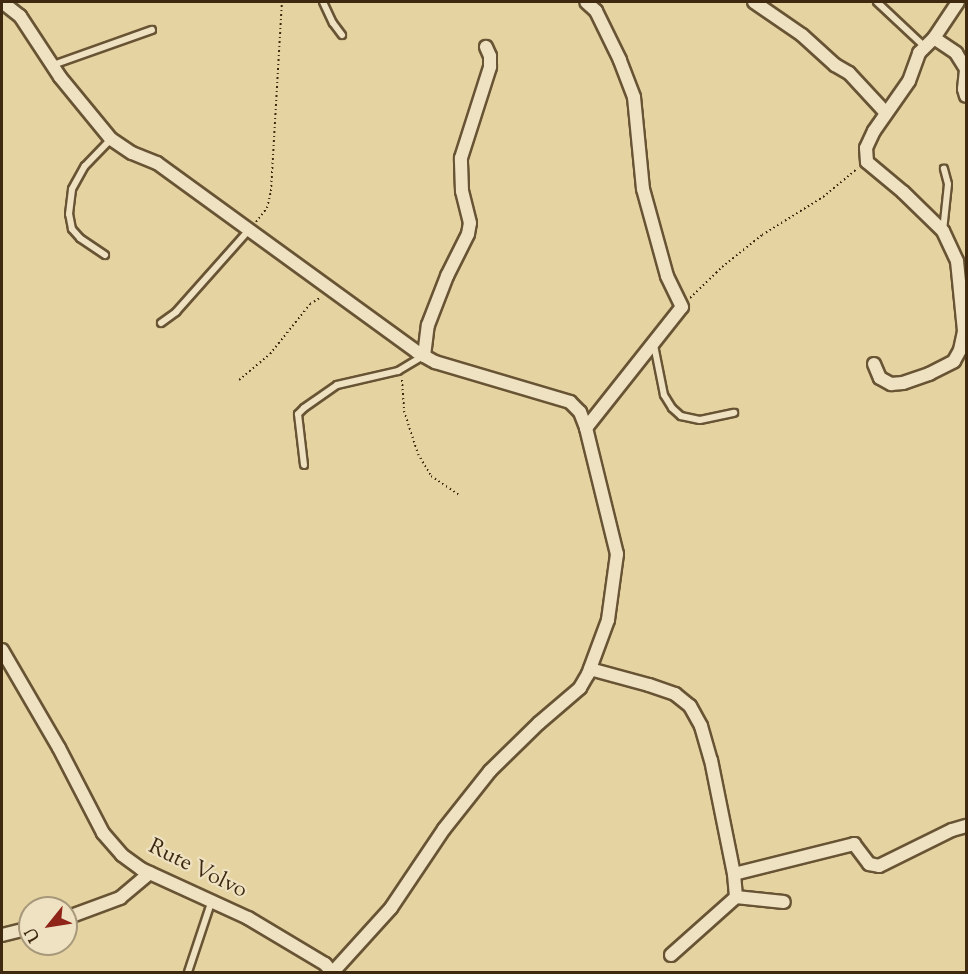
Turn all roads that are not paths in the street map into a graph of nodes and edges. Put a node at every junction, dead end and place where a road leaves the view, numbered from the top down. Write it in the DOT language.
graph roads {
  1 [pos="2,2"];
  2 [pos="324,2"];
  3 [pos="586,2"];
  4 [pos="754,2"];
  5 [pos="877,2"];
  6 [pos="958,2"];
  7 [pos="152,30"];
  8 [pos="342,35"];
  9 [pos="929,42"];
  10 [pos="486,47"];
  11 [pos="52,65"];
  12 [pos="966,69"];
  13 [pos="966,96"];
  14 [pos="886,113"];
  15 [pos="111,139"];
  16 [pos="944,169"];
  17 [pos="250,230"];
  18 [pos="943,231"];
  19 [pos="105,255"];
  20 [pos="963,281"];
  21 [pos="161,323"];
  22 [pos="965,333"];
  23 [pos="654,345"];
  24 [pos="424,356"];
  25 [pos="874,364"];
  26 [pos="734,413"];
  27 [pos="586,428"];
  28 [pos="304,465"];
  29 [pos="2,650"];
  30 [pos="590,669"];
  31 [pos="966,826"];
  32 [pos="150,873"];
  33 [pos="734,874"];
  34 [pos="736,897"];
  35 [pos="784,902"];
  36 [pos="211,903"];
  37 [pos="78,913"];
  38 [pos="18,931"];
  39 [pos="2,935"];
  40 [pos="671,955"];
  41 [pos="188,972"];
  42 [pos="333,972"];
  1 -- 11 [label="street"];
  2 -- 8 [label="lane"];
  3 -- 23 [label="street"];
  4 -- 14 [label="street"];
  5 -- 9 [label="lane"];
  6 -- 9 [label="street"];
  7 -- 11 [label="lane"];
  9 -- 12 [label="street"];
  9 -- 14 [label="street"];
  10 -- 24 [label="street"];
  11 -- 15 [label="street"];
  12 -- 13 [label="street"];
  14 -- 18 [label="street"];
  15 -- 17 [label="street"];
  15 -- 19 [label="lane"];
  16 -- 18 [label="lane"];
  17 -- 21 [label="lane"];
  17 -- 24 [label="street"];
  18 -- 20 [label="street"];
  20 -- 22 [label="street"];
  22 -- 25 [label="street"];
  23 -- 26 [label="lane"];
  23 -- 27 [label="street"];
  24 -- 27 [label="street"];
  24 -- 28 [label="lane"];
  27 -- 30 [label="street"];
  29 -- 32 [label="street, Rute Volvo"];
  30 -- 33 [label="street"];
  30 -- 42 [label="street"];
  31 -- 33 [label="street"];
  32 -- 36 [label="street, Rute Volvo"];
  32 -- 37 [label="street"];
  33 -- 34 [label="street"];
  34 -- 35 [label="street"];
  34 -- 40 [label="street"];
  36 -- 41 [label="lane"];
  36 -- 42 [label="street, Rute Volvo"];
  38 -- 39 [label="street"];
}
